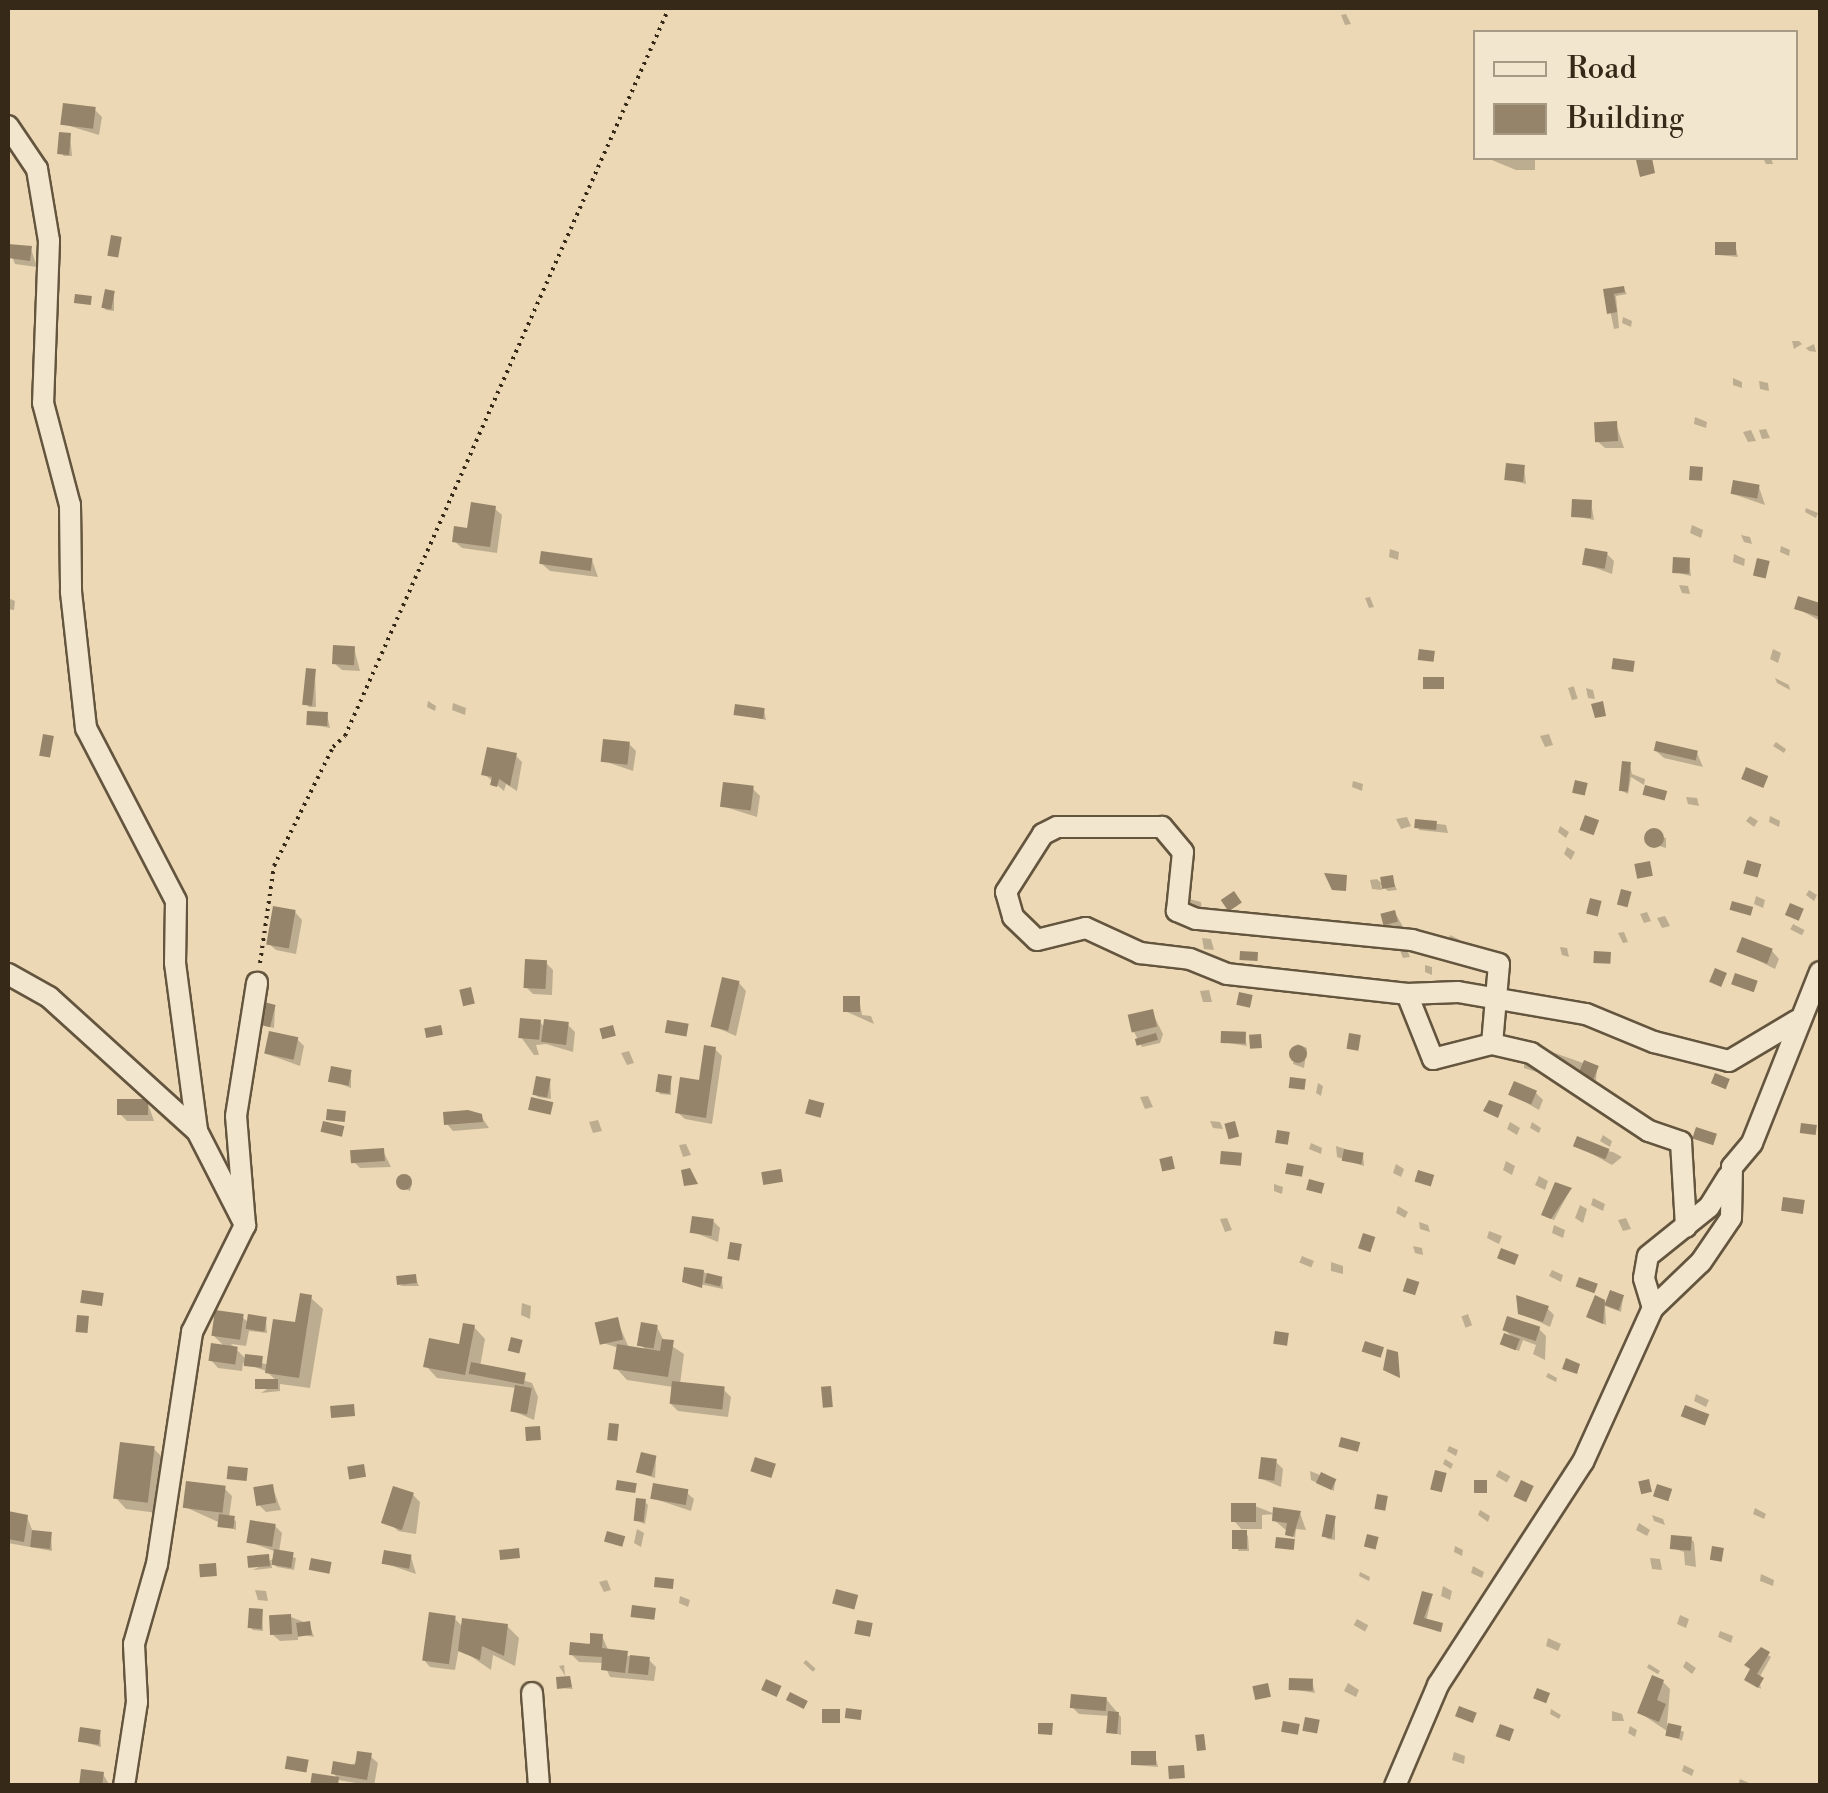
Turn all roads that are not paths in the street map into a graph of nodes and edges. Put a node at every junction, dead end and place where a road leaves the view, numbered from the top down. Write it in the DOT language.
graph roads {
  1 [pos="8,126"];
  2 [pos="1820,972"];
  3 [pos="8,974"];
  4 [pos="256,983"];
  5 [pos="1407,994"];
  6 [pos="1498,1000"];
  7 [pos="1796,1021"];
  8 [pos="1492,1044"];
  9 [pos="197,1131"];
  10 [pos="1732,1167"];
  11 [pos="245,1225"];
  12 [pos="1686,1227"];
  13 [pos="1654,1308"];
  14 [pos="532,1693"];
  15 [pos="124,1786"];
  16 [pos="539,1786"];
  17 [pos="1394,1786"];
  1 -- 9 [label="street"];
  2 -- 7 [label="street"];
  3 -- 9 [label="street"];
  4 -- 11 [label="street"];
  5 -- 6 [label="street"];
  5 -- 6 [label="street"];
  5 -- 8 [label="street"];
  6 -- 7 [label="street"];
  6 -- 8 [label="street"];
  7 -- 10 [label="street"];
  8 -- 12 [label="street"];
  9 -- 11 [label="street"];
  10 -- 12 [label="street"];
  10 -- 13 [label="street"];
  11 -- 15 [label="street"];
  12 -- 13 [label="street"];
  13 -- 17 [label="street"];
  14 -- 16 [label="street"];
}
